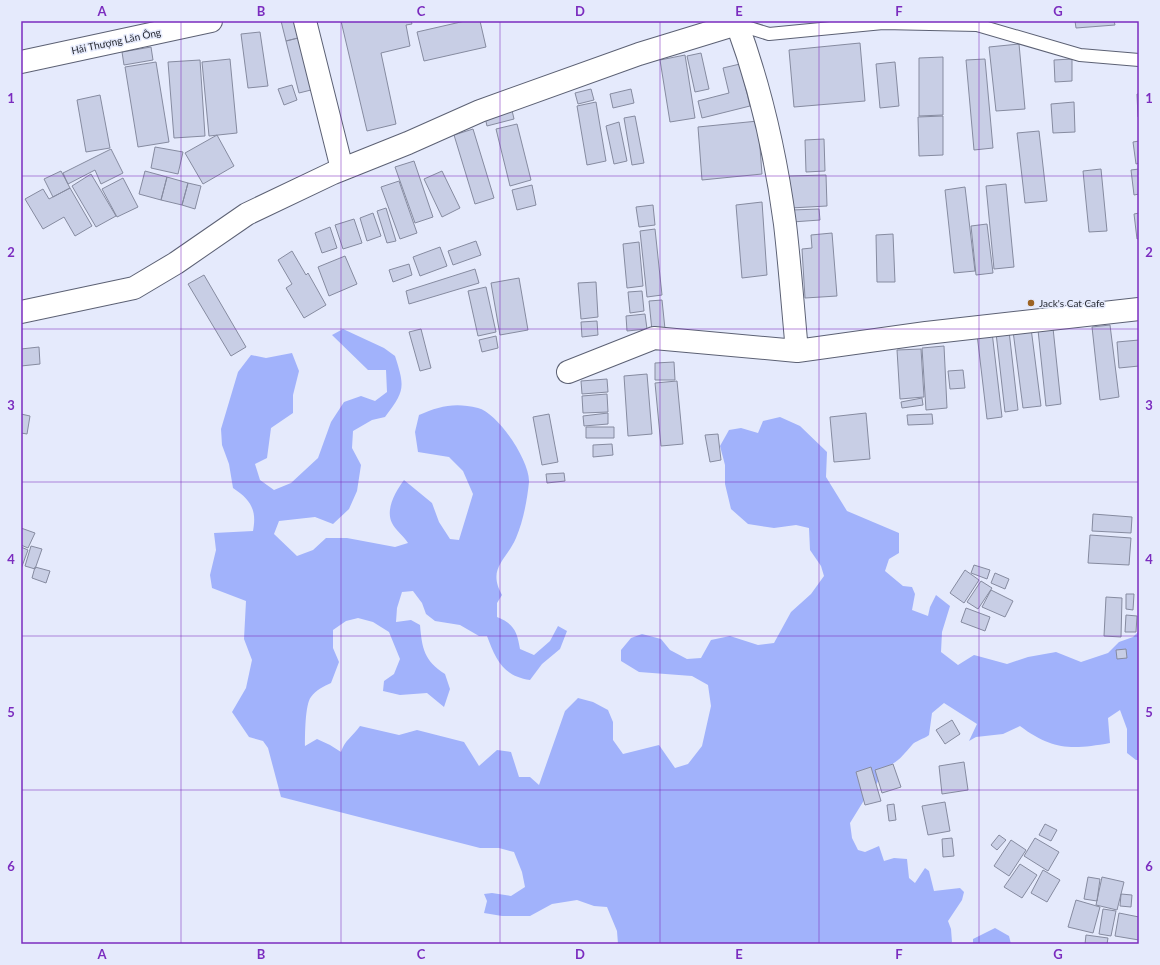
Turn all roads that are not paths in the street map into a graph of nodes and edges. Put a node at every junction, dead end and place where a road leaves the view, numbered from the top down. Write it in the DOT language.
graph roads {
  1 [pos="210,21"];
  2 [pos="305,21"];
  3 [pos="736,23"];
  4 [pos="1139,60"];
  5 [pos="21,62"];
  6 [pos="342,169"];
  7 [pos="1139,309"];
  8 [pos="21,312"];
  9 [pos="797,351"];
  10 [pos="568,372"];
  1 -- 5 [label="street, Hải Thượng Lãn Ông"];
  2 -- 6 [label="street"];
  3 -- 4 [label="lane"];
  3 -- 6 [label="street"];
  3 -- 9 [label="street"];
  6 -- 8 [label="street"];
  7 -- 9 [label="street"];
  9 -- 10 [label="street"];
}
